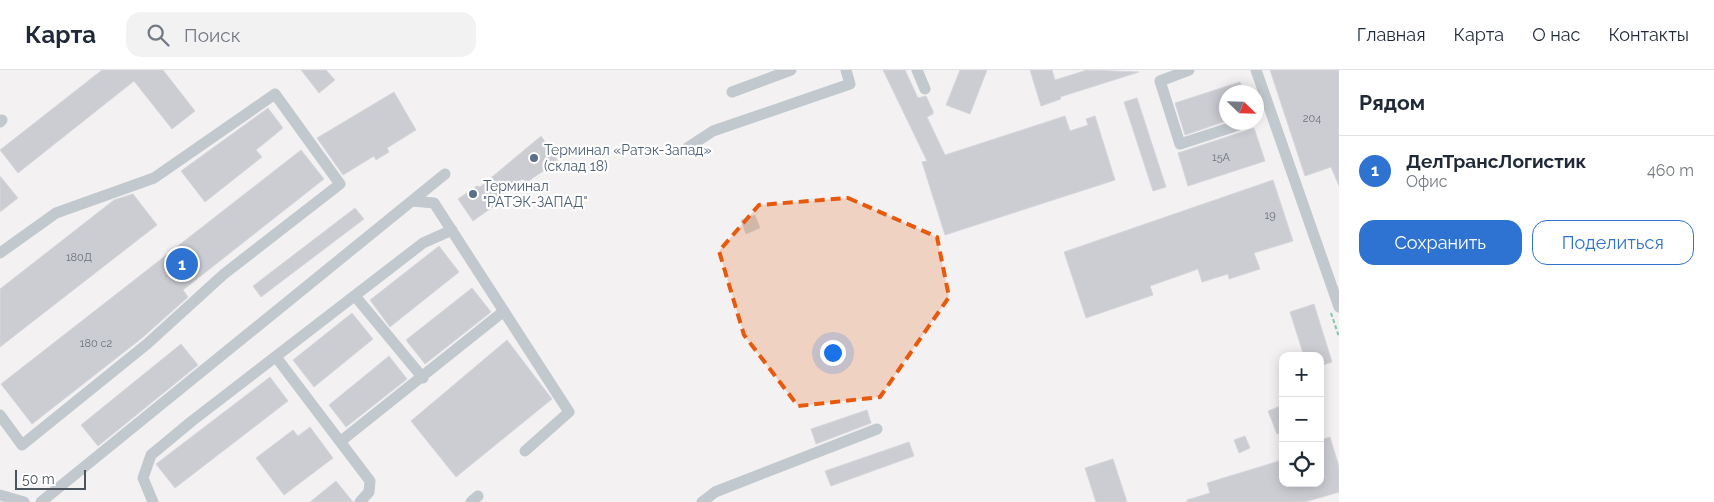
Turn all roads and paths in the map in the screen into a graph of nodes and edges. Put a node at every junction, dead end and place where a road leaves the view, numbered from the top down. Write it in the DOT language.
graph roads {
  1 [pos="791,70"];
  2 [pos="846,70"];
  3 [pos="916,70"];
  4 [pos="1189,70"];
  5 [pos="1256,70"];
  6 [pos="925,89"];
  7 [pos="732,92"];
  8 [pos="1223,130"];
  9 [pos="687,148"];
  10 [pos="445,174"];
  11 [pos="412,202"];
  12 [pos="452,230"];
  13 [pos="0,253"];
  14 [pos="354,296"];
  15 [pos="1339,307"];
  16 [pos="504,311"];
  17 [pos="276,356"];
  18 [pos="423,378"];
  19 [pos="0,415"];
  20 [pos="876,429"];
  21 [pos="341,442"];
  22 [pos="525,451"];
  23 [pos="0,495"];
  24 [pos="24,502"];
  25 [pos="41,502"];
  26 [pos="153,502"];
  27 [pos="360,502"];
  28 [pos="702,502"];
  1 -- 7 [label="street"];
  2 -- 9 [label="street"];
  3 -- 6 [label="street"];
  4 -- 8 [label="street"];
  5 -- 15 [label="street"];
  10 -- 11 [label="street"];
  11 -- 12 [label="street"];
  11 -- 25 [label="street"];
  12 -- 14 [label="street"];
  12 -- 16 [label="street"];
  13 -- 19 [label="street"];
  14 -- 17 [label="street"];
  14 -- 18 [label="street"];
  16 -- 18 [label="street"];
  16 -- 22 [label="street"];
  17 -- 21 [label="street"];
  17 -- 26 [label="street"];
  18 -- 21 [label="street"];
  20 -- 28 [label="street"];
  21 -- 27 [label="street"];
  23 -- 24 [label="street"];
}
